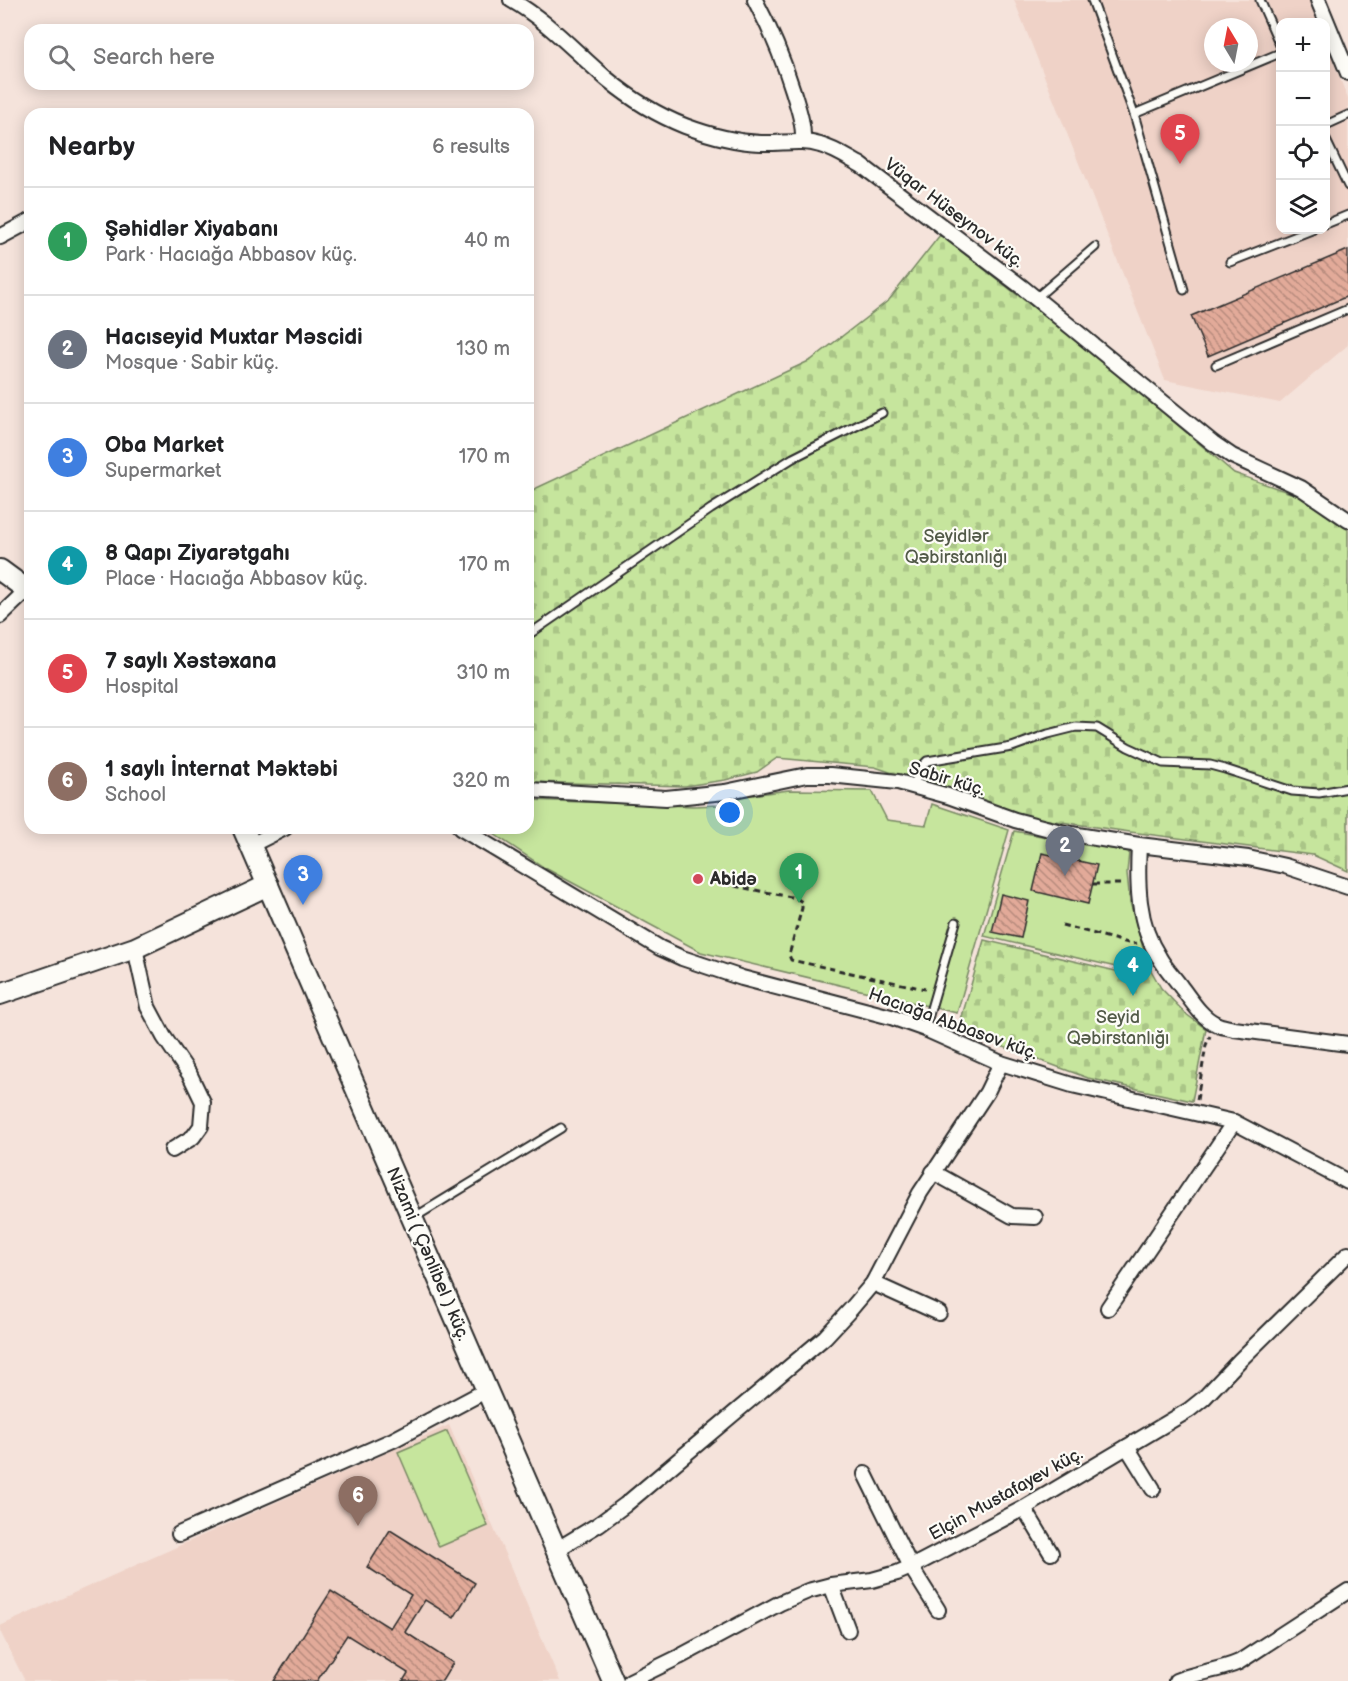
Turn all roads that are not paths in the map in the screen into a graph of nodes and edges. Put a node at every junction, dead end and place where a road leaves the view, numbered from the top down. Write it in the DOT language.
graph roads {
  1 [pos="511,0"];
  2 [pos="755,0"];
  3 [pos="1092,0"];
  4 [pos="1260,0"];
  5 [pos="1318,0"];
  6 [pos="1276,34"];
  7 [pos="1276,55"];
  8 [pos="1348,73"];
  9 [pos="1134,114"];
  10 [pos="1348,116"];
  11 [pos="1330,123"];
  12 [pos="803,141"];
  13 [pos="1330,148"];
  14 [pos="1348,186"];
  15 [pos="1348,215"];
  16 [pos="1330,222"];
  17 [pos="24,224"];
  18 [pos="1302,234"];
  19 [pos="0,237"];
  20 [pos="1095,247"];
  21 [pos="1230,262"];
  22 [pos="1184,290"];
  23 [pos="1036,298"];
  24 [pos="1348,309"];
  25 [pos="1216,364"];
  26 [pos="882,413"];
  27 [pos="1348,520"];
  28 [pos="0,570"];
  29 [pos="24,588"];
  30 [pos="24,595"];
  31 [pos="0,616"];
  32 [pos="534,631"];
  33 [pos="913,786"];
  34 [pos="1348,789"];
  35 [pos="534,790"];
  36 [pos="470,834"];
  37 [pos="247,836"];
  38 [pos="1139,844"];
  39 [pos="268,885"];
  40 [pos="1348,887"];
  41 [pos="956,922"];
  42 [pos="135,948"];
  43 [pos="0,994"];
  44 [pos="925,1029"];
  45 [pos="1348,1044"];
  46 [pos="1001,1063"];
  47 [pos="1233,1122"];
  48 [pos="561,1128"];
  49 [pos="172,1150"];
  50 [pos="933,1172"];
  51 [pos="1348,1182"];
  52 [pos="1035,1217"];
  53 [pos="412,1218"];
  54 [pos="1348,1254"];
  55 [pos="873,1282"];
  56 [pos="1108,1308"];
  57 [pos="939,1313"];
  58 [pos="487,1390"];
  59 [pos="1127,1447"];
  60 [pos="865,1474"];
  61 [pos="1153,1489"];
  62 [pos="1024,1508"];
  63 [pos="179,1534"];
  64 [pos="556,1550"];
  65 [pos="1052,1553"];
  66 [pos="911,1567"];
  67 [pos="831,1585"];
  68 [pos="1348,1591"];
  69 [pos="938,1610"];
  70 [pos="848,1630"];
  71 [pos="1217,1676"];
  72 [pos="613,1681"];
  73 [pos="630,1681"];
  74 [pos="1176,1681"];
  1 -- 12 [label="street, Vüqar Hüseynov küç."];
  2 -- 12 [label="street"];
  3 -- 9 [label="lane"];
  4 -- 6 [label="lane"];
  5 -- 8 [label="street"];
  7 -- 9 [label="lane"];
  9 -- 22 [label="lane"];
  10 -- 11 [label="lane"];
  12 -- 23 [label="street, Vüqar Hüseynov küç."];
  13 -- 14 [label="lane"];
  15 -- 16 [label="lane"];
  17 -- 19 [label="street"];
  18 -- 21 [label="lane"];
  20 -- 23 [label="lane"];
  23 -- 27 [label="street, Vüqar Hüseynov küç."];
  24 -- 25 [label="lane"];
  26 -- 32 [label="lane"];
  28 -- 29 [label="main road"];
  30 -- 31 [label="street"];
  33 -- 34 [label="lane"];
  33 -- 35 [label="street, Sabir küç."];
  33 -- 38 [label="street, Sabir küç."];
  36 -- 44 [label="street, Hacıağa Abbasov küç."];
  37 -- 39 [label="main road, Nizami ( Çənlibel ) küç."];
  38 -- 40 [label="street, Sabir küç."];
  38 -- 45 [label="street"];
  39 -- 42 [label="main road"];
  39 -- 53 [label="main road, Nizami ( Çənlibel ) küç."];
  41 -- 44 [label="lane"];
  42 -- 43 [label="main road"];
  42 -- 49 [label="street"];
  44 -- 46 [label="street, Hacıağa Abbasov küç."];
  46 -- 47 [label="street, Hacıağa Abbasov küç."];
  46 -- 50 [label="street"];
  47 -- 51 [label="street, Hacıağa Abbasov küç."];
  47 -- 56 [label="street"];
  48 -- 53 [label="lane"];
  50 -- 52 [label="street"];
  50 -- 55 [label="street"];
  53 -- 58 [label="main road, Nizami ( Çənlibel ) küç."];
  54 -- 59 [label="street, Elçin Mustafayev küç."];
  55 -- 57 [label="street"];
  55 -- 64 [label="street"];
  58 -- 63 [label="street"];
  58 -- 64 [label="main road, Nizami ( Çənlibel ) küç."];
  59 -- 61 [label="street"];
  59 -- 62 [label="street, Elçin Mustafayev küç."];
  60 -- 66 [label="street"];
  62 -- 65 [label="street"];
  62 -- 66 [label="street, Elçin Mustafayev küç."];
  64 -- 72 [label="main road, Nizami ( Çənlibel ) küç."];
  66 -- 67 [label="street, Elçin Mustafayev küç."];
  66 -- 69 [label="street"];
  67 -- 70 [label="street"];
  67 -- 73 [label="street, Elçin Mustafayev küç."];
  68 -- 71 [label="street"];
  71 -- 74 [label="street"];
}
